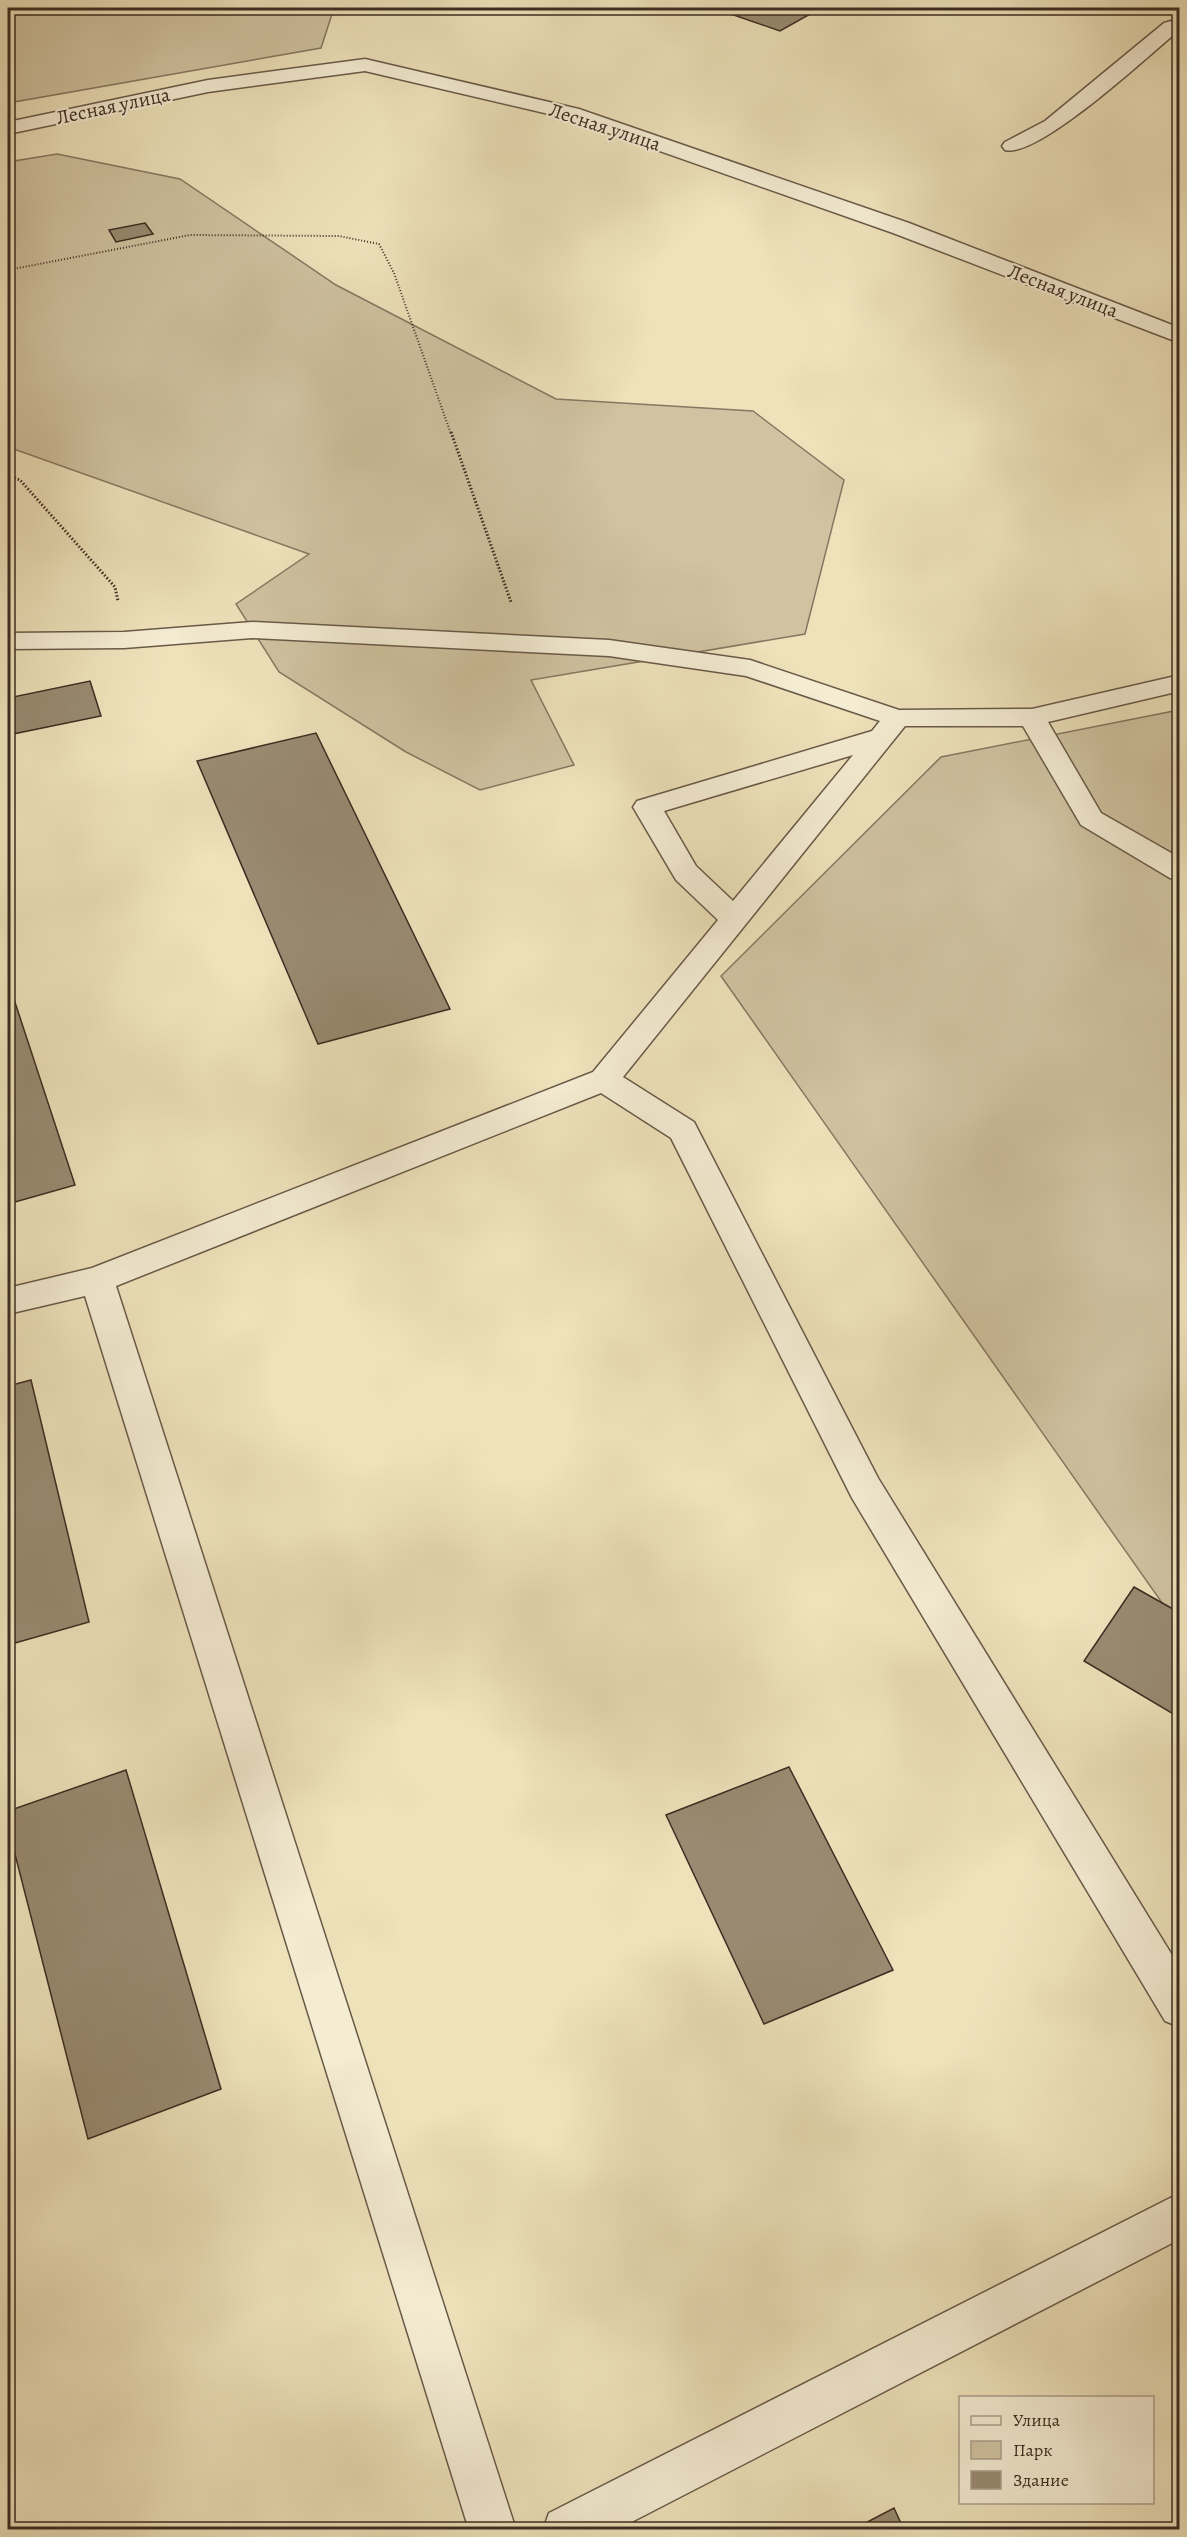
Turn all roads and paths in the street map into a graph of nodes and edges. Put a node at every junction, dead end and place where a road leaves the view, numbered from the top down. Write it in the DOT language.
graph roads {
  1 [pos="1171,27"];
  2 [pos="8,128"];
  3 [pos="1012,146"];
  4 [pos="8,270"];
  5 [pos="1179,336"];
  6 [pos="8,475"];
  7 [pos="124,640"];
  8 [pos="8,641"];
  9 [pos="526,642"];
  10 [pos="1179,683"];
  11 [pos="1032,717"];
  12 [pos="890,728"];
  13 [pos="1179,871"];
  14 [pos="735,919"];
  15 [pos="604,1080"];
  16 [pos="97,1280"];
  17 [pos="8,1301"];
  18 [pos="1179,2007"];
  19 [pos="1179,2215"];
  20 [pos="493,2529"];
  21 [pos="566,2529"];
  1 -- 3 [label="street"];
  2 -- 5 [label="street, Лесная улица"];
  4 -- 9 [label="path"];
  6 -- 7 [label="path"];
  7 -- 8 [label="street"];
  7 -- 9 [label="street"];
  9 -- 12 [label="street"];
  10 -- 11 [label="street"];
  11 -- 12 [label="street"];
  11 -- 13 [label="street"];
  12 -- 14 [label="street"];
  12 -- 14 [label="street"];
  14 -- 15 [label="street"];
  15 -- 16 [label="street"];
  15 -- 18 [label="street"];
  16 -- 17 [label="street"];
  16 -- 20 [label="street"];
  19 -- 21 [label="street"];
}
